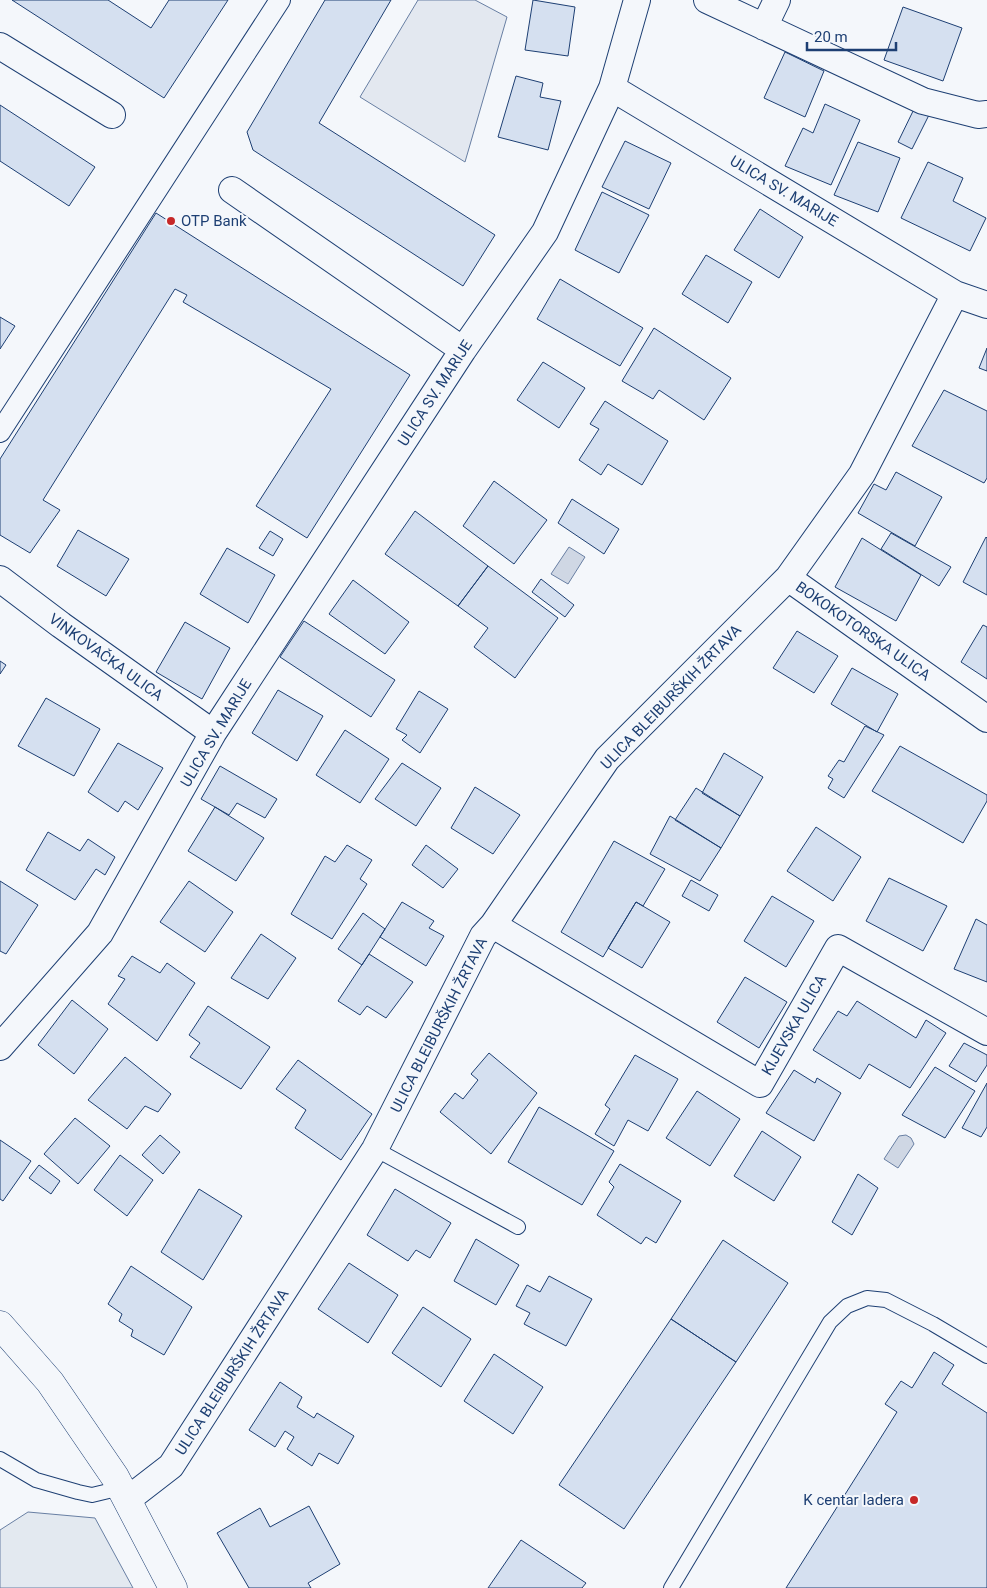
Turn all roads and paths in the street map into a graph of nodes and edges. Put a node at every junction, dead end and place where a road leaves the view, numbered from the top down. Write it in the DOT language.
graph roads {
  1 [pos="280,0"];
  2 [pos="637,0"];
  3 [pos="708,0"];
  4 [pos="777,0"];
  5 [pos="764,27"];
  6 [pos="0,46"];
  7 [pos="612,88"];
  8 [pos="987,114"];
  9 [pos="112,115"];
  10 [pos="232,190"];
  11 [pos="955,294"];
  12 [pos="987,305"];
  13 [pos="463,350"];
  14 [pos="0,432"];
  15 [pos="788,578"];
  16 [pos="0,579"];
  17 [pos="987,719"];
  18 [pos="213,733"];
  19 [pos="493,925"];
  20 [pos="987,1032"];
  21 [pos="0,1047"];
  22 [pos="375,1149"];
  23 [pos="518,1227"];
  24 [pos="0,1325"];
  25 [pos="987,1356"];
  26 [pos="0,1459"];
  27 [pos="124,1494"];
  28 [pos="173,1588"];
  29 [pos="670,1588"];
  1 -- 14 [label="street"];
  2 -- 7 [label="street"];
  3 -- 5 [label="street"];
  4 -- 5 [label="street"];
  5 -- 8 [label="street"];
  6 -- 9 [label="street"];
  7 -- 11 [label="street, ULICA SV. MARIJE"];
  7 -- 13 [label="street, ULICA SV. MARIJE"];
  10 -- 13 [label="street"];
  11 -- 12 [label="street, ULICA SV. MARIJE"];
  11 -- 15 [label="street, BOKOKOTORSKA ULICA"];
  13 -- 18 [label="street, ULICA SV. MARIJE"];
  15 -- 17 [label="street, BOKOKOTORSKA ULICA"];
  15 -- 19 [label="street, ULICA BLEIBURŠKIH ŽRTAVA"];
  16 -- 18 [label="street, VINKOVAČKA ULICA"];
  18 -- 21 [label="street, ULICA SV. MARIJE"];
  19 -- 20 [label="street, KIJEVSKA ULICA"];
  19 -- 22 [label="street, ULICA BLEIBURŠKIH ŽRTAVA"];
  22 -- 23 [label="lane"];
  22 -- 27 [label="street, ULICA BLEIBURŠKIH ŽRTAVA"];
  24 -- 27 [label="street"];
  25 -- 29 [label="lane"];
  26 -- 27 [label="lane"];
  27 -- 28 [label="street"];
}
